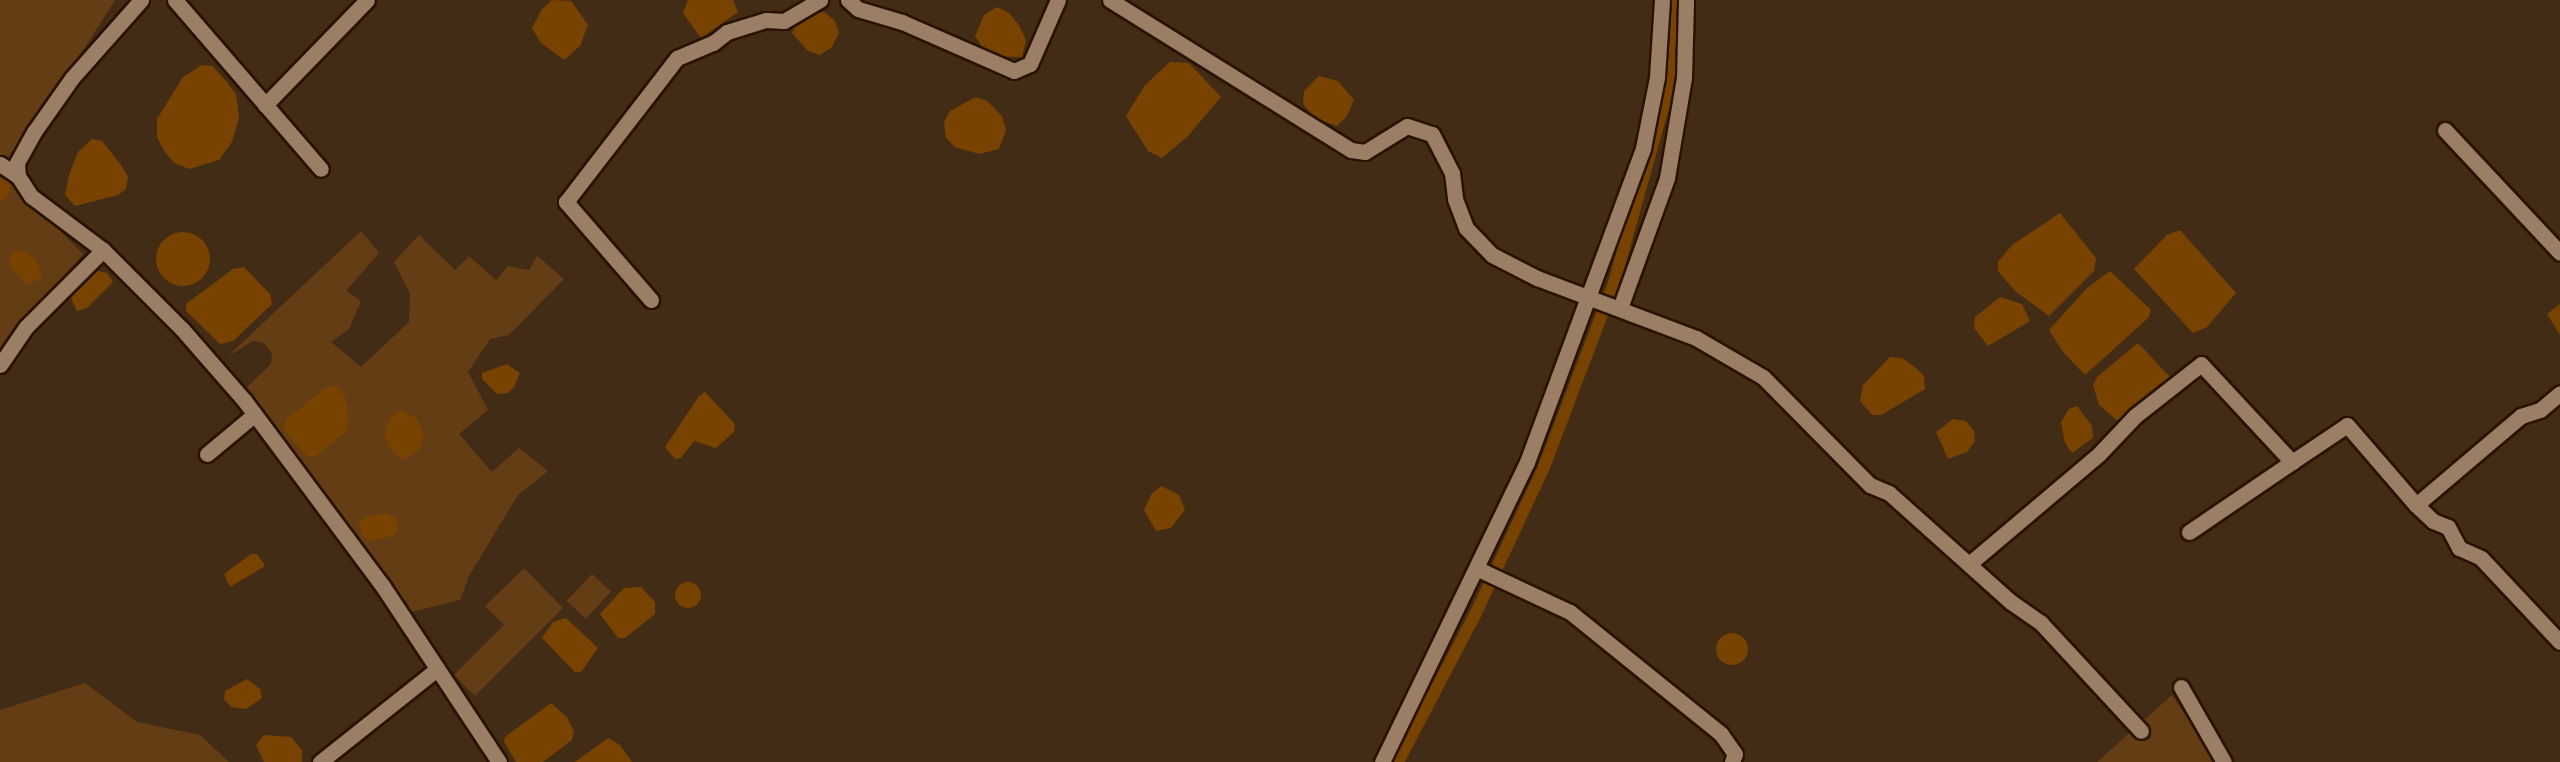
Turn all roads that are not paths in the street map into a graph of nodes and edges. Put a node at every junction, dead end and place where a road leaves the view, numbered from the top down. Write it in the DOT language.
graph roads {
  1 [pos="141,0"];
  2 [pos="175,0"];
  3 [pos="367,0"];
  4 [pos="820,0"];
  5 [pos="848,0"];
  6 [pos="1058,0"];
  7 [pos="1110,0"];
  8 [pos="1662,0"];
  9 [pos="1686,0"];
  10 [pos="265,105"];
  11 [pos="2445,130"];
  12 [pos="0,164"];
  13 [pos="321,169"];
  14 [pos="18,176"];
  15 [pos="103,250"];
  16 [pos="2560,254"];
  17 [pos="1586,298"];
  18 [pos="651,300"];
  19 [pos="1620,308"];
  20 [pos="0,365"];
  21 [pos="2560,393"];
  22 [pos="255,414"];
  23 [pos="207,454"];
  24 [pos="2292,462"];
  25 [pos="2416,504"];
  26 [pos="2189,532"];
  27 [pos="1969,564"];
  28 [pos="1478,569"];
  29 [pos="2560,642"];
  30 [pos="437,669"];
  31 [pos="2181,687"];
  32 [pos="2141,731"];
  33 [pos="320,762"];
  34 [pos="499,762"];
  35 [pos="1382,762"];
  36 [pos="1732,762"];
  37 [pos="2224,762"];
  1 -- 14 [label="street"];
  2 -- 10 [label="street"];
  3 -- 10 [label="street"];
  4 -- 18 [label="street"];
  5 -- 6 [label="street"];
  7 -- 17 [label="street"];
  8 -- 17 [label="street"];
  9 -- 19 [label="street"];
  10 -- 13 [label="street"];
  11 -- 16 [label="street"];
  12 -- 14 [label="street"];
  14 -- 15 [label="street"];
  15 -- 20 [label="street"];
  15 -- 22 [label="street"];
  17 -- 19 [label="street"];
  17 -- 28 [label="street"];
  19 -- 27 [label="street"];
  21 -- 25 [label="street"];
  22 -- 23 [label="street"];
  22 -- 30 [label="street"];
  24 -- 25 [label="street"];
  24 -- 26 [label="street"];
  24 -- 27 [label="street"];
  25 -- 29 [label="street"];
  27 -- 32 [label="street"];
  28 -- 35 [label="street"];
  28 -- 36 [label="street"];
  30 -- 33 [label="street"];
  30 -- 34 [label="street"];
  31 -- 37 [label="street"];
}
